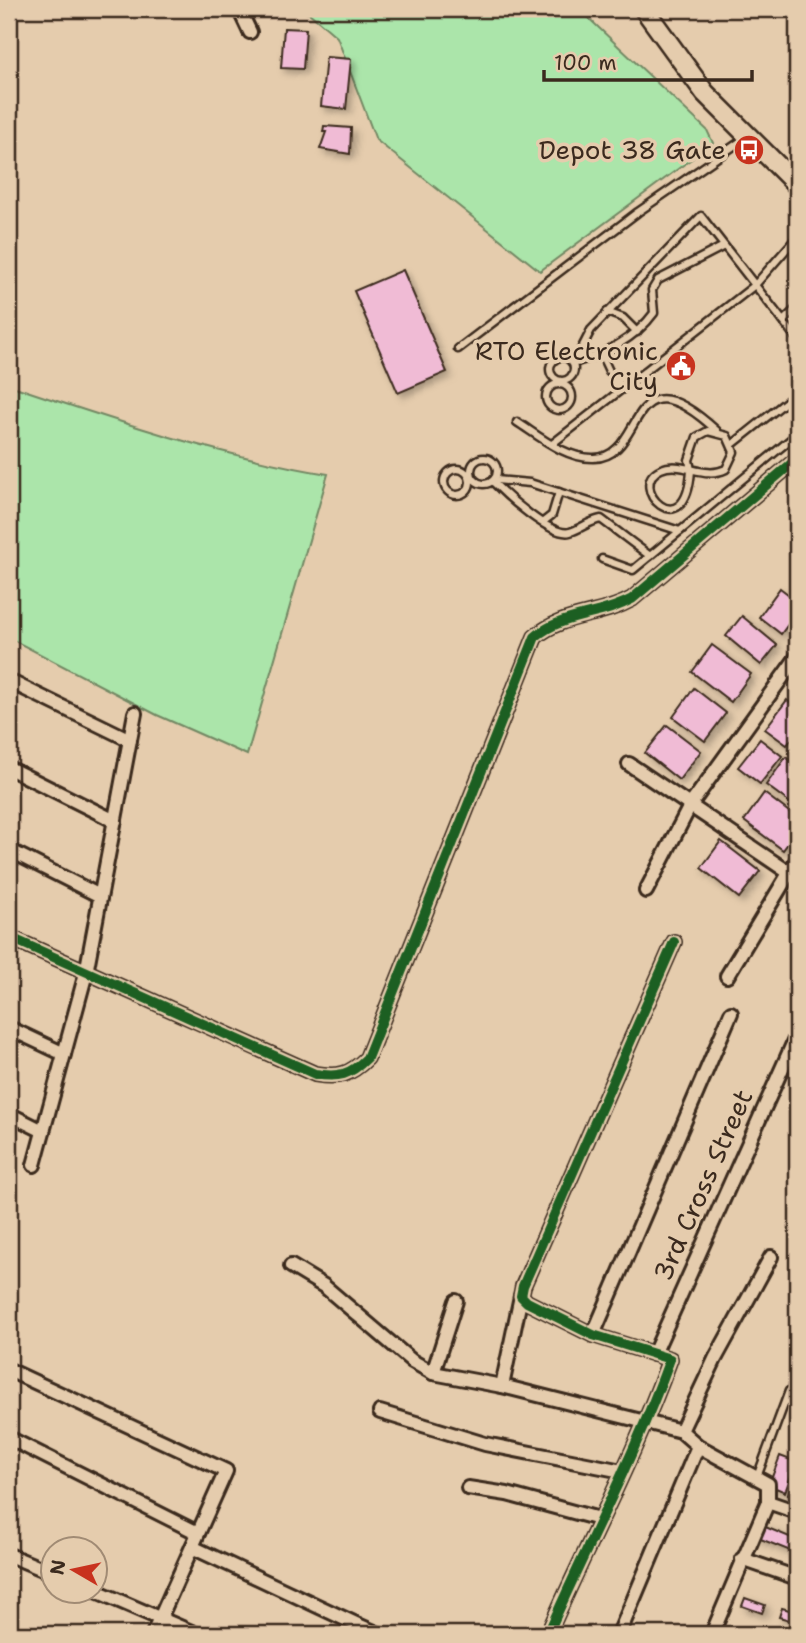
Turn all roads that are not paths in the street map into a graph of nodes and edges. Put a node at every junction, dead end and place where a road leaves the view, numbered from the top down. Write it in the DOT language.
graph roads {
  1 [pos="239,9"];
  2 [pos="644,9"];
  3 [pos="250,32"];
  4 [pos="749,136"];
  5 [pos="797,185"];
  6 [pos="797,237"];
  7 [pos="724,246"];
  8 [pos="755,285"];
  9 [pos="797,308"];
  10 [pos="607,313"];
  11 [pos="783,321"];
  12 [pos="637,332"];
  13 [pos="797,339"];
  14 [pos="458,349"];
  15 [pos="601,354"];
  16 [pos="574,363"];
  17 [pos="609,371"];
  18 [pos="558,383"];
  19 [pos="797,393"];
  20 [pos="517,422"];
  21 [pos="717,430"];
  22 [pos="797,434"];
  23 [pos="552,444"];
  24 [pos="733,444"];
  25 [pos="797,459"];
  26 [pos="691,470"];
  27 [pos="469,474"];
  28 [pos="495,481"];
  29 [pos="559,492"];
  30 [pos="543,522"];
  31 [pos="680,531"];
  32 [pos="650,556"];
  33 [pos="602,559"];
  34 [pos="797,657"];
  35 [pos="9,681"];
  36 [pos="135,713"];
  37 [pos="130,740"];
  38 [pos="629,764"];
  39 [pos="9,768"];
  40 [pos="691,804"];
  41 [pos="115,821"];
  42 [pos="9,850"];
  43 [pos="797,860"];
  44 [pos="793,875"];
  45 [pos="646,891"];
  46 [pos="100,896"];
  47 [pos="9,937"];
  48 [pos="674,942"];
  49 [pos="86,973"];
  50 [pos="727,976"];
  51 [pos="731,1013"];
  52 [pos="9,1028"];
  53 [pos="797,1035"];
  54 [pos="64,1054"];
  55 [pos="9,1114"];
  56 [pos="43,1131"];
  57 [pos="34,1165"];
  58 [pos="771,1257"];
  59 [pos="291,1266"];
  60 [pos="521,1296"];
  61 [pos="456,1301"];
  62 [pos="593,1335"];
  63 [pos="654,1354"];
  64 [pos="9,1370"];
  65 [pos="433,1373"];
  66 [pos="502,1386"];
  67 [pos="789,1391"];
  68 [pos="380,1412"];
  69 [pos="647,1422"];
  70 [pos="681,1431"];
  71 [pos="9,1438"];
  72 [pos="698,1446"];
  73 [pos="622,1471"];
  74 [pos="756,1479"];
  75 [pos="468,1488"];
  76 [pos="768,1502"];
  77 [pos="797,1512"];
  78 [pos="599,1519"];
  79 [pos="198,1533"];
  80 [pos="191,1547"];
  81 [pos="9,1555"];
  82 [pos="742,1559"];
  83 [pos="38,1567"];
  84 [pos="797,1578"];
  85 [pos="108,1596"];
  86 [pos="160,1617"];
  87 [pos="357,1630"];
  88 [pos="153,1634"];
  89 [pos="196,1634"];
  90 [pos="379,1634"];
  91 [pos="548,1634"];
  92 [pos="619,1634"];
  93 [pos="712,1634"];
  1 -- 3 [label="street"];
  2 -- 4 [label="main road"];
  4 -- 5 [label="main road"];
  4 -- 14 [label="lane"];
  6 -- 8 [label="lane"];
  7 -- 8 [label="lane"];
  7 -- 10 [label="lane"];
  7 -- 12 [label="lane"];
  8 -- 11 [label="lane"];
  8 -- 23 [label="lane"];
  9 -- 11 [label="lane"];
  10 -- 12 [label="lane"];
  10 -- 16 [label="lane"];
  11 -- 13 [label="lane"];
  12 -- 15 [label="lane"];
  15 -- 16 [label="lane"];
  15 -- 17 [label="lane"];
  16 -- 18 [label="lane"];
  16 -- 18 [label="lane"];
  18 -- 18 [label="lane"];
  19 -- 24 [label="lane"];
  20 -- 23 [label="lane"];
  21 -- 23 [label="lane"];
  21 -- 24 [label="lane"];
  21 -- 26 [label="lane"];
  22 -- 31 [label="lane"];
  24 -- 26 [label="lane"];
  25 -- 49 [label="street"];
  26 -- 26 [label="lane"];
  27 -- 27 [label="lane"];
  27 -- 28 [label="lane"];
  27 -- 28 [label="lane"];
  28 -- 29 [label="lane"];
  28 -- 30 [label="lane"];
  29 -- 30 [label="lane"];
  29 -- 31 [label="lane"];
  30 -- 32 [label="lane"];
  31 -- 32 [label="lane"];
  32 -- 33 [label="lane"];
  34 -- 40 [label="street"];
  35 -- 37 [label="street"];
  36 -- 37 [label="street"];
  37 -- 41 [label="street"];
  38 -- 40 [label="street"];
  39 -- 41 [label="street"];
  40 -- 44 [label="street"];
  40 -- 45 [label="street"];
  41 -- 46 [label="street"];
  42 -- 46 [label="street"];
  43 -- 44 [label="street"];
  44 -- 50 [label="street"];
  46 -- 49 [label="street"];
  47 -- 49 [label="street"];
  48 -- 60 [label="street"];
  49 -- 54 [label="street"];
  51 -- 62 [label="street"];
  52 -- 54 [label="street"];
  53 -- 63 [label="street, 3rd Cross Street"];
  54 -- 56 [label="street"];
  55 -- 56 [label="street"];
  56 -- 57 [label="street"];
  58 -- 70 [label="street"];
  59 -- 65 [label="street"];
  60 -- 62 [label="street"];
  60 -- 66 [label="street"];
  61 -- 65 [label="street"];
  62 -- 63 [label="street"];
  63 -- 69 [label="street"];
  64 -- 79 [label="street"];
  65 -- 66 [label="street"];
  66 -- 69 [label="street"];
  67 -- 74 [label="lane"];
  68 -- 73 [label="street"];
  69 -- 70 [label="street"];
  69 -- 73 [label="street"];
  70 -- 72 [label="street"];
  71 -- 79 [label="street"];
  72 -- 74 [label="street"];
  72 -- 92 [label="street"];
  73 -- 78 [label="street"];
  74 -- 76 [label="street"];
  75 -- 78 [label="street"];
  76 -- 77 [label="street"];
  76 -- 82 [label="street"];
  78 -- 91 [label="street"];
  79 -- 80 [label="street"];
  80 -- 86 [label="street"];
  80 -- 87 [label="street"];
  81 -- 83 [label="street"];
  82 -- 84 [label="street"];
  82 -- 93 [label="street"];
  85 -- 86 [label="street"];
  86 -- 88 [label="street"];
  86 -- 89 [label="street"];
  87 -- 90 [label="street"];
}
